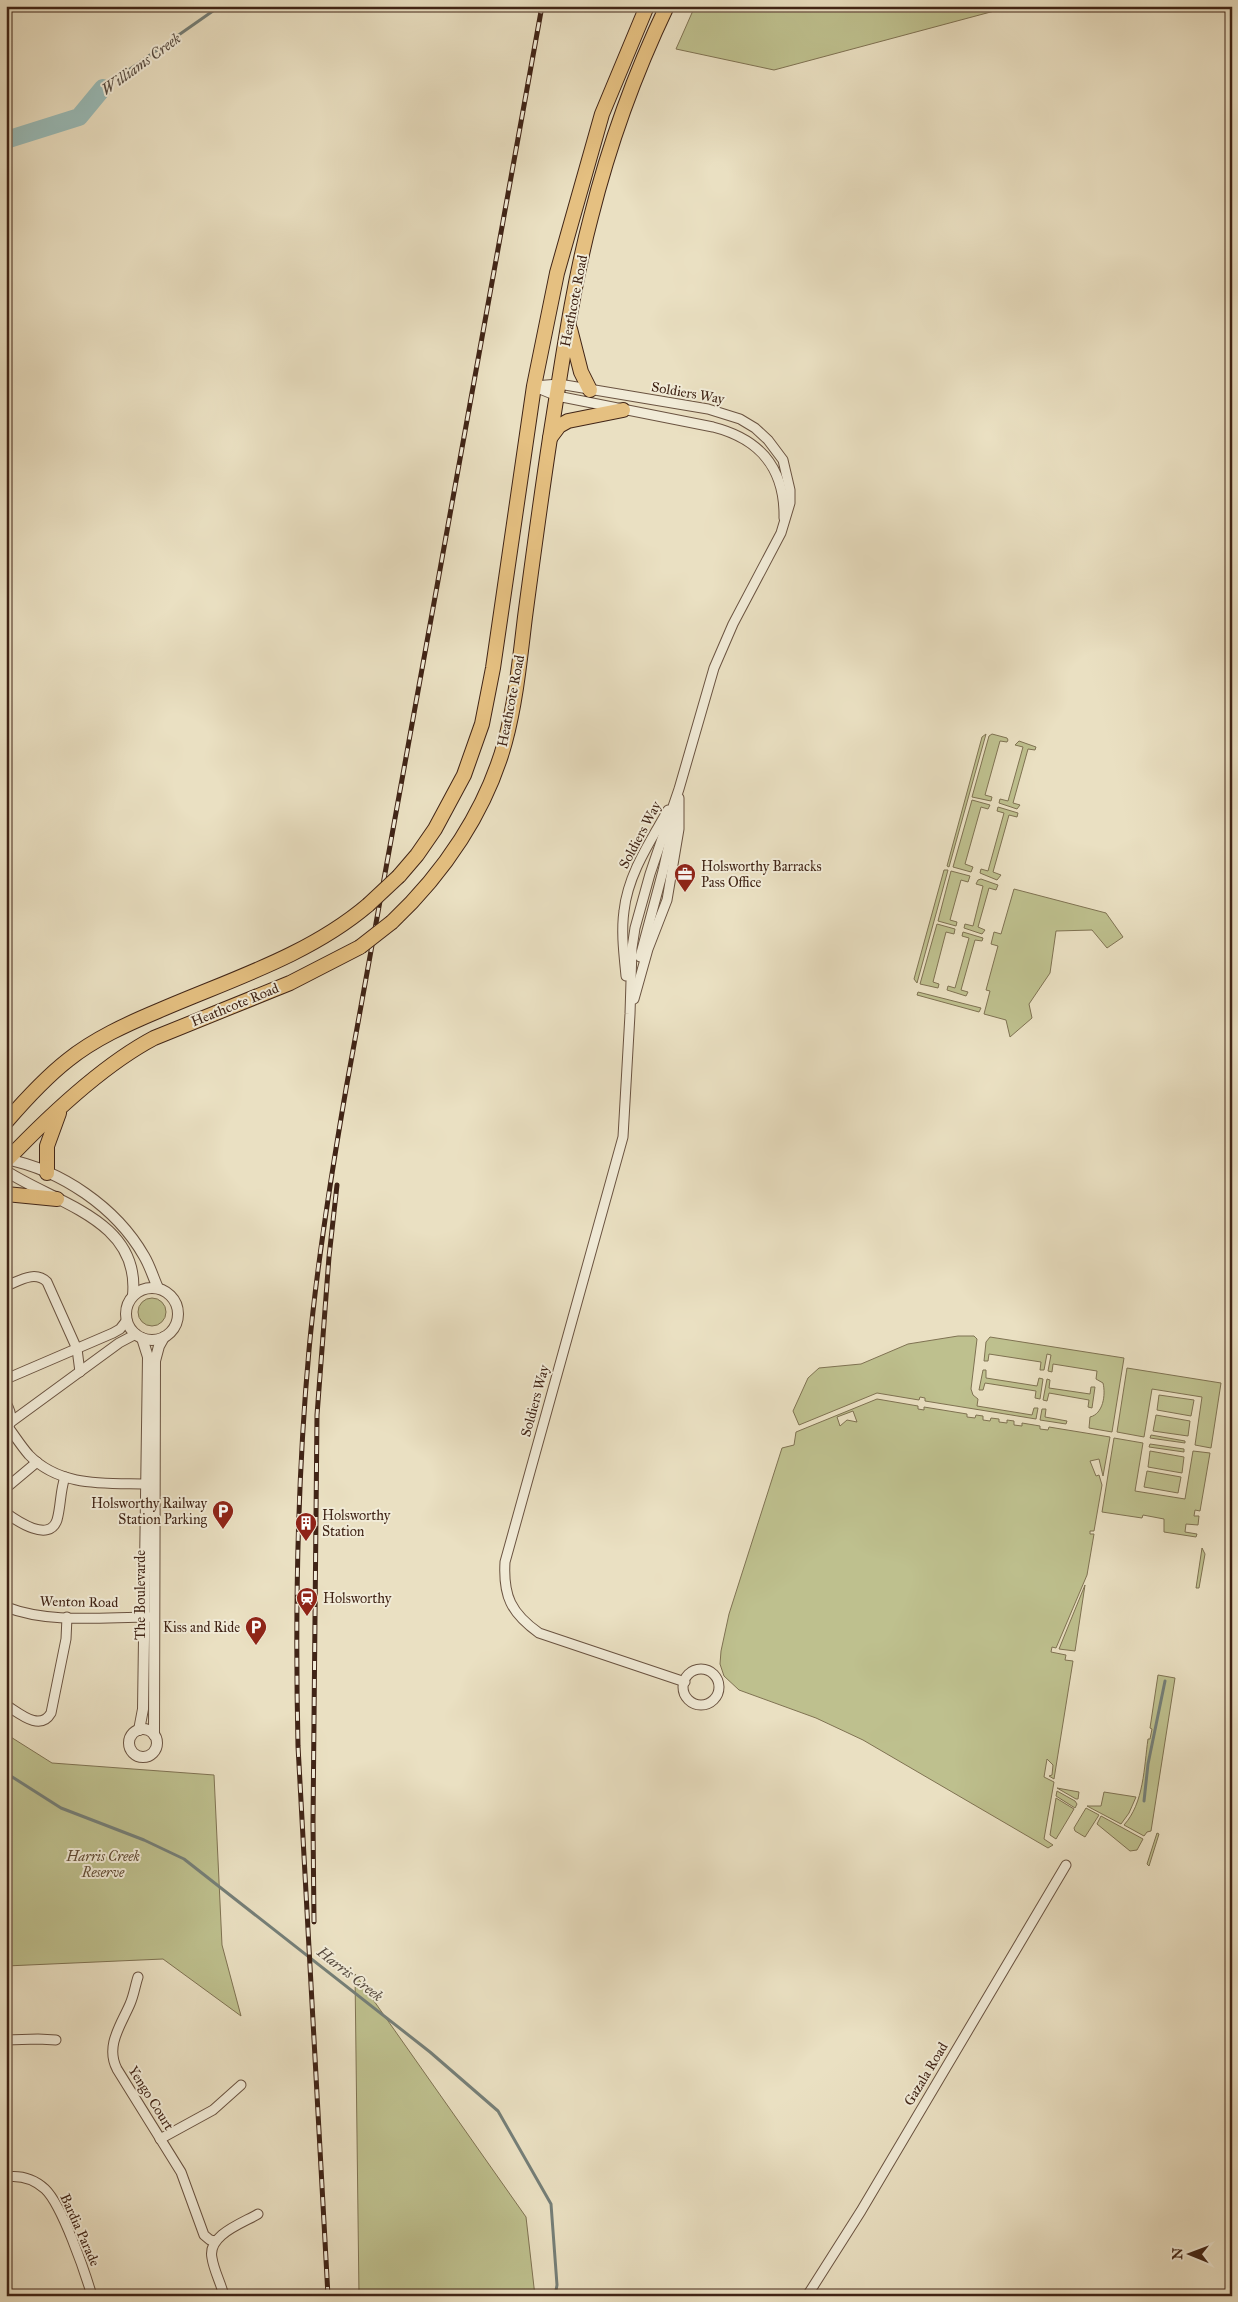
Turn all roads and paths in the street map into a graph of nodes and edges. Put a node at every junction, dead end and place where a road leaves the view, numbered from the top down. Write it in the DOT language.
graph roads {
  1 [pos="645,10"];
  2 [pos="665,11"];
  3 [pos="569,323"];
  4 [pos="534,386"];
  5 [pos="558,390"];
  6 [pos="590,390"];
  7 [pos="624,410"];
  8 [pos="550,439"];
  9 [pos="784,525"];
  10 [pos="679,789"];
  11 [pos="630,1014"];
  12 [pos="60,1110"];
  13 [pos="6,1122"];
  14 [pos="7,1163"];
  15 [pos="47,1173"];
  16 [pos="6,1194"];
  17 [pos="57,1199"];
  18 [pos="6,1286"];
  19 [pos="158,1288"];
  20 [pos="133,1296"];
  21 [pos="127,1320"];
  22 [pos="139,1336"];
  23 [pos="164,1337"];
  24 [pos="77,1349"];
  25 [pos="80,1372"];
  26 [pos="6,1379"];
  27 [pos="6,1403"];
  28 [pos="8,1426"];
  29 [pos="37,1462"];
  30 [pos="65,1477"];
  31 [pos="145,1484"];
  32 [pos="6,1488"];
  33 [pos="6,1513"];
  34 [pos="6,1607"];
  35 [pos="67,1617"];
  36 [pos="148,1617"];
  37 [pos="685,1682"];
  38 [pos="6,1705"];
  39 [pos="139,1730"];
  40 [pos="154,1735"];
  41 [pos="1066,1865"];
  42 [pos="138,1977"];
  43 [pos="6,2040"];
  44 [pos="56,2040"];
  45 [pos="241,2085"];
  46 [pos="160,2139"];
  47 [pos="6,2177"];
  48 [pos="258,2214"];
  49 [pos="216,2241"];
  50 [pos="92,2296"];
  51 [pos="224,2296"];
  52 [pos="807,2296"];
  1 -- 4 [label="main road, Heathcote Road"];
  2 -- 3 [label="main road, Heathcote Road"];
  3 -- 5 [label="main road, Heathcote Road"];
  3 -- 6 [label="main road"];
  4 -- 5 [label="street"];
  4 -- 13 [label="main road, Heathcote Road, bridge"];
  5 -- 6 [label="street, Soldiers Way"];
  5 -- 7 [label="street, Soldiers Way"];
  5 -- 8 [label="main road, Heathcote Road"];
  6 -- 9 [label="street, Soldiers Way"];
  7 -- 8 [label="main road"];
  7 -- 9 [label="street, Soldiers Way"];
  8 -- 12 [label="main road, Heathcote Road, bridge"];
  9 -- 10 [label="street, Soldiers Way"];
  10 -- 11 [label="street, Soldiers Way"];
  10 -- 11 [label="street, Soldiers Way"];
  10 -- 11 [label="street, Soldiers Way"];
  11 -- 37 [label="street, Soldiers Way"];
  12 -- 14 [label="main road, Heathcote Road"];
  12 -- 15 [label="main road"];
  14 -- 15 [label="street"];
  14 -- 17 [label="street"];
  15 -- 19 [label="street"];
  16 -- 17 [label="main road"];
  17 -- 20 [label="street"];
  18 -- 24 [label="street"];
  19 -- 20 [label="street"];
  19 -- 23 [label="street"];
  20 -- 21 [label="street"];
  21 -- 22 [label="street"];
  21 -- 24 [label="street"];
  22 -- 23 [label="street"];
  22 -- 25 [label="street"];
  22 -- 31 [label="street, The Boulevarde"];
  23 -- 36 [label="street, The Boulevarde"];
  24 -- 25 [label="street"];
  24 -- 26 [label="street"];
  25 -- 28 [label="street"];
  27 -- 28 [label="street"];
  28 -- 29 [label="street"];
  29 -- 30 [label="street"];
  29 -- 32 [label="street"];
  30 -- 31 [label="street"];
  30 -- 33 [label="street"];
  31 -- 36 [label="street, The Boulevarde"];
  34 -- 35 [label="street, Wenton Road"];
  35 -- 36 [label="street, Wenton Road"];
  35 -- 38 [label="street"];
  36 -- 39 [label="street, The Boulevarde"];
  36 -- 40 [label="street, The Boulevarde"];
  37 -- 37 [label="street"];
  39 -- 40 [label="street"];
  39 -- 40 [label="street"];
  41 -- 52 [label="street, Gazala Road"];
  42 -- 46 [label="street, Yengo Court"];
  43 -- 44 [label="street"];
  45 -- 46 [label="street"];
  46 -- 49 [label="street, Yengo Court"];
  47 -- 50 [label="street, Bardia Parade"];
  48 -- 49 [label="street"];
  49 -- 51 [label="street"];
}
